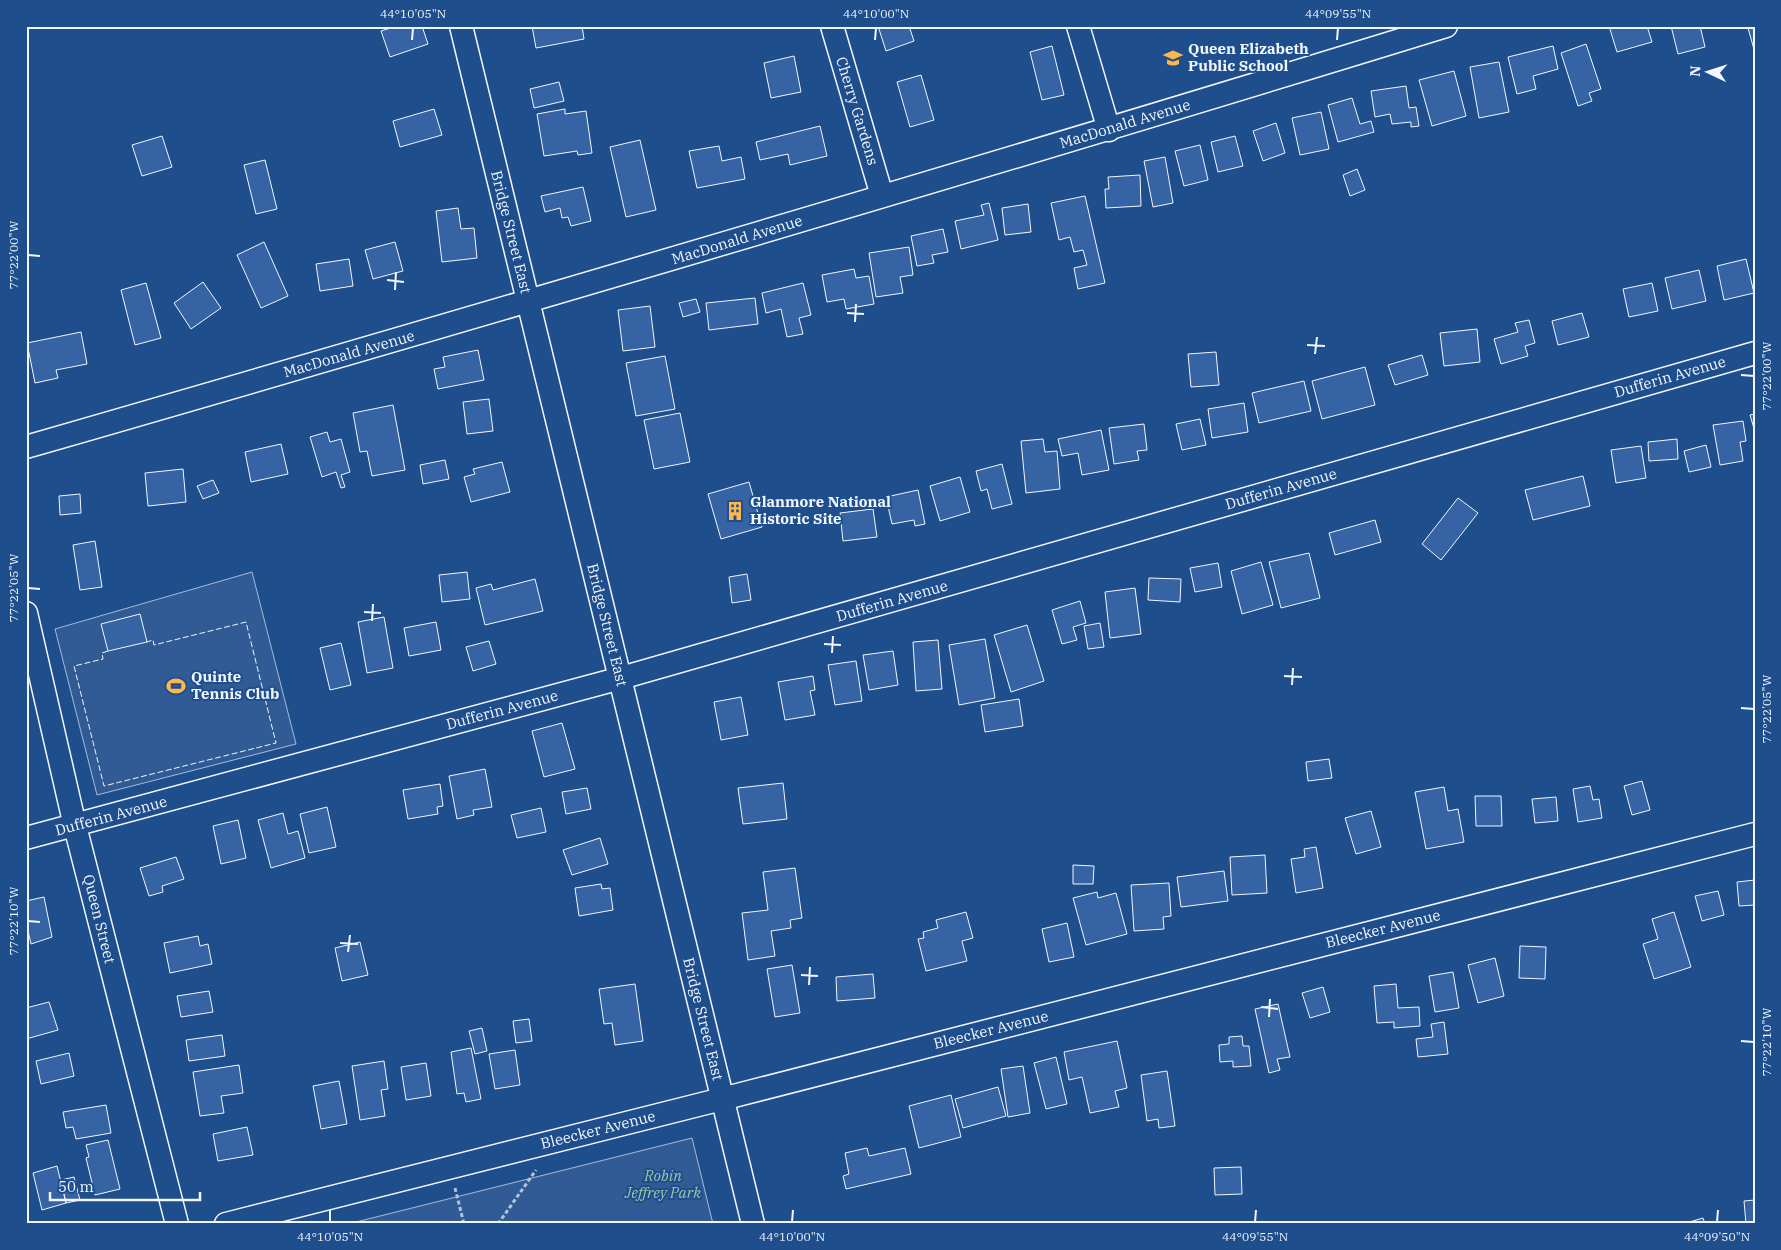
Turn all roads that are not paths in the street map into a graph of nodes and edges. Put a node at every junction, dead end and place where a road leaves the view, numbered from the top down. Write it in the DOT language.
graph roads {
  1 [pos="461,26"];
  2 [pos="832,26"];
  3 [pos="1078,26"];
  4 [pos="1446,26"];
  5 [pos="1109,130"];
  6 [pos="882,196"];
  7 [pos="528,302"];
  8 [pos="1755,353"];
  9 [pos="26,447"];
  10 [pos="26,613"];
  11 [pos="621,678"];
  12 [pos="75,826"];
  13 [pos="1755,834"];
  14 [pos="26,838"];
  15 [pos="722,1099"];
  16 [pos="177,1224"];
  17 [pos="226,1224"];
  18 [pos="753,1224"];
  1 -- 7 [label="street, Bridge Street East"];
  2 -- 6 [label="street, Cherry Gardens"];
  3 -- 5 [label="street"];
  4 -- 5 [label="street, MacDonald Avenue"];
  5 -- 6 [label="street, MacDonald Avenue"];
  6 -- 7 [label="street, MacDonald Avenue"];
  7 -- 9 [label="street, MacDonald Avenue"];
  7 -- 11 [label="street, Bridge Street East"];
  8 -- 11 [label="street, Dufferin Avenue"];
  10 -- 12 [label="street, Queen Street"];
  11 -- 12 [label="street, Dufferin Avenue"];
  11 -- 15 [label="street, Bridge Street East"];
  12 -- 14 [label="street, Dufferin Avenue"];
  12 -- 16 [label="street, Queen Street"];
  13 -- 15 [label="street, Bleecker Avenue"];
  15 -- 17 [label="street, Bleecker Avenue"];
  15 -- 18 [label="street, Bridge Street East"];
}
